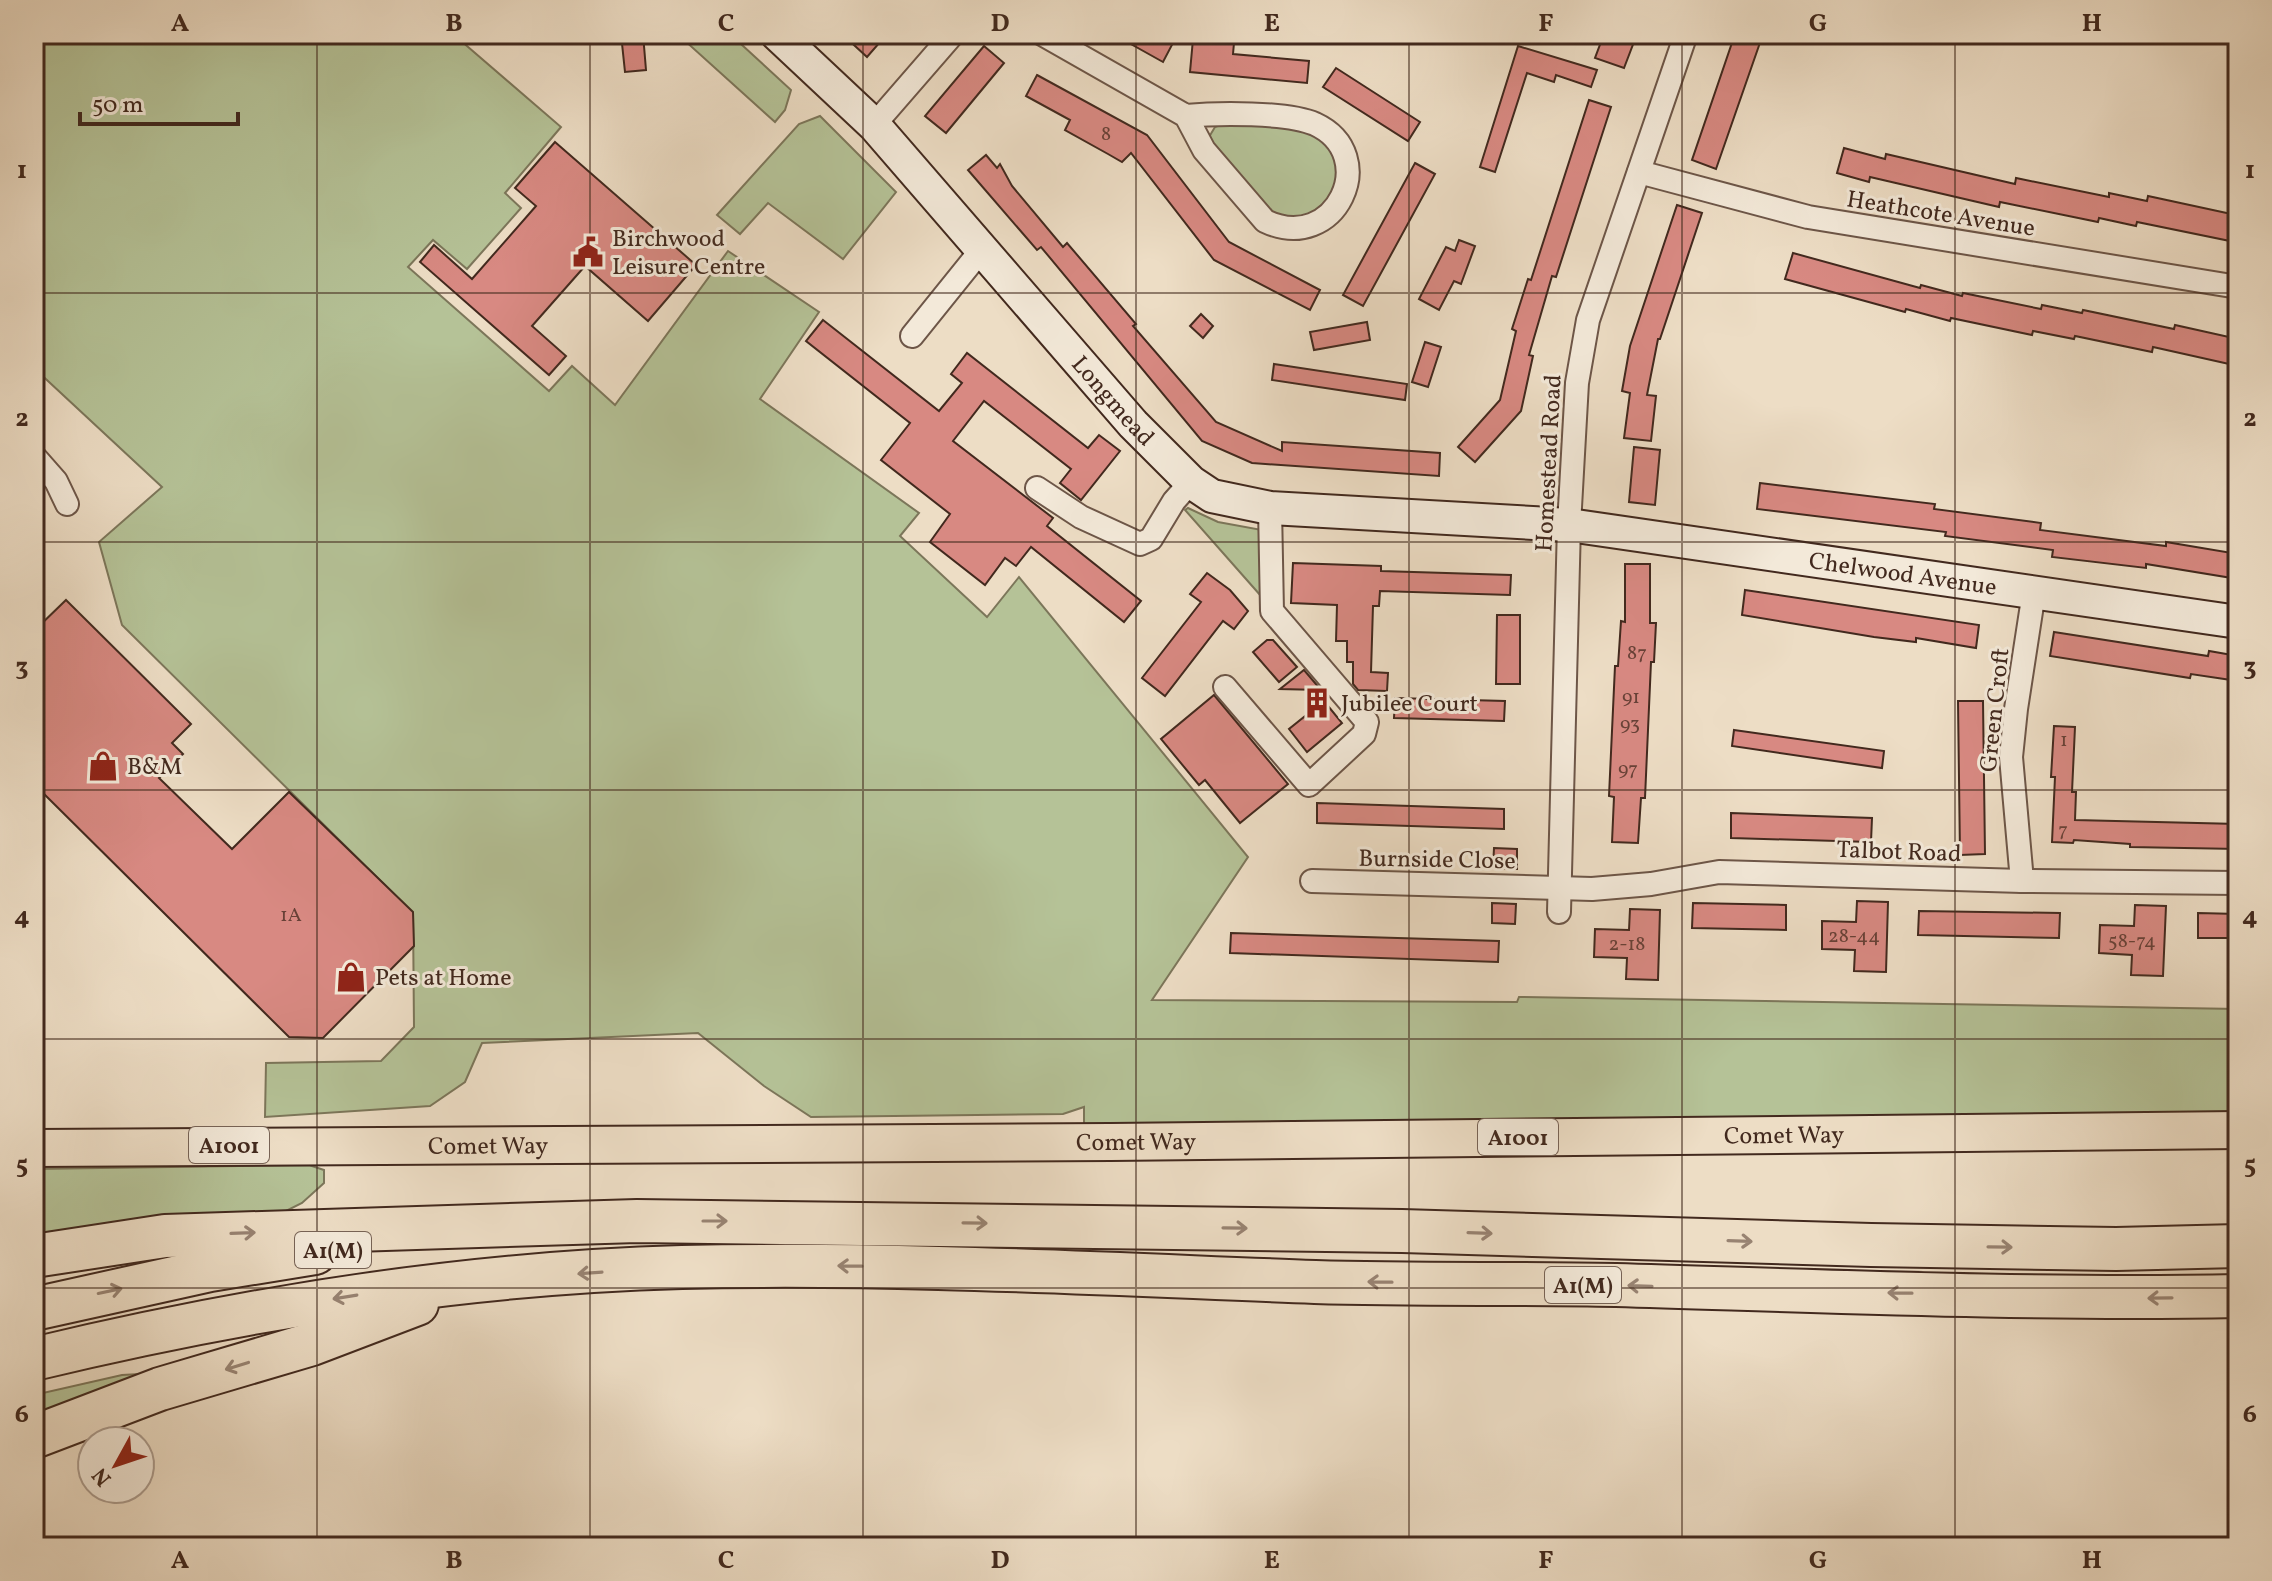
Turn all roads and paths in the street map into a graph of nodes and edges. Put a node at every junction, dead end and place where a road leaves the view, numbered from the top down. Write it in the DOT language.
graph roads {
  1 [pos="777,34"];
  2 [pos="953,34"];
  3 [pos="1042,34"];
  4 [pos="1686,34"];
  5 [pos="1186,116"];
  6 [pos="874,125"];
  7 [pos="1639,172"];
  8 [pos="982,249"];
  9 [pos="2238,287"];
  10 [pos="912,336"];
  11 [pos="34,456"];
  12 [pos="1191,482"];
  13 [pos="1037,488"];
  14 [pos="67,504"];
  15 [pos="1270,508"];
  16 [pos="1569,525"];
  17 [pos="2034,592"];
  18 [pos="2238,622"];
  19 [pos="1225,687"];
  20 [pos="1312,881"];
  21 [pos="2022,881"];
  22 [pos="2238,883"];
  23 [pos="1560,888"];
  24 [pos="1559,912"];
  25 [pos="2238,1130"];
  26 [pos="34,1148"];
  27 [pos="637,1221"];
  28 [pos="2238,1246"];
  29 [pos="34,1256"];
  30 [pos="478,1281"];
  31 [pos="2238,1296"];
  32 [pos="34,1309"];
  33 [pos="34,1359"];
  34 [pos="34,1437"];
  1 -- 6 [label="street, Longmead"];
  2 -- 6 [label="street"];
  3 -- 5 [label="street"];
  4 -- 7 [label="street, Homestead Road"];
  5 -- 5 [label="street"];
  6 -- 8 [label="street, Longmead"];
  7 -- 9 [label="street, Heathcote Avenue"];
  7 -- 16 [label="street, Homestead Road"];
  8 -- 10 [label="street"];
  8 -- 12 [label="street, Longmead"];
  11 -- 14 [label="street"];
  12 -- 13 [label="street"];
  12 -- 15 [label="street, Longmead"];
  15 -- 16 [label="street, Longmead"];
  15 -- 19 [label="street"];
  16 -- 17 [label="street, Chelwood Avenue"];
  16 -- 23 [label="street, Homestead Road"];
  17 -- 18 [label="street, Chelwood Avenue"];
  17 -- 21 [label="street, Green Croft"];
  20 -- 23 [label="street, Burnside Close"];
  21 -- 22 [label="street, Talbot Road"];
  21 -- 23 [label="street, Talbot Road"];
  23 -- 24 [label="street, Homestead Road"];
  25 -- 26 [label="main road, Comet Way / A1001"];
  27 -- 28 [label="highway, A1(M), one-way"];
  29 -- 27 [label="highway, A1(M), one-way"];
  32 -- 27 [label="highway, A1(M), one-way"];
  31 -- 30 [label="highway, A1(M), one-way"];
  30 -- 33 [label="highway, A1(M), one-way"];
  30 -- 34 [label="highway, A1(M), one-way"];
}
